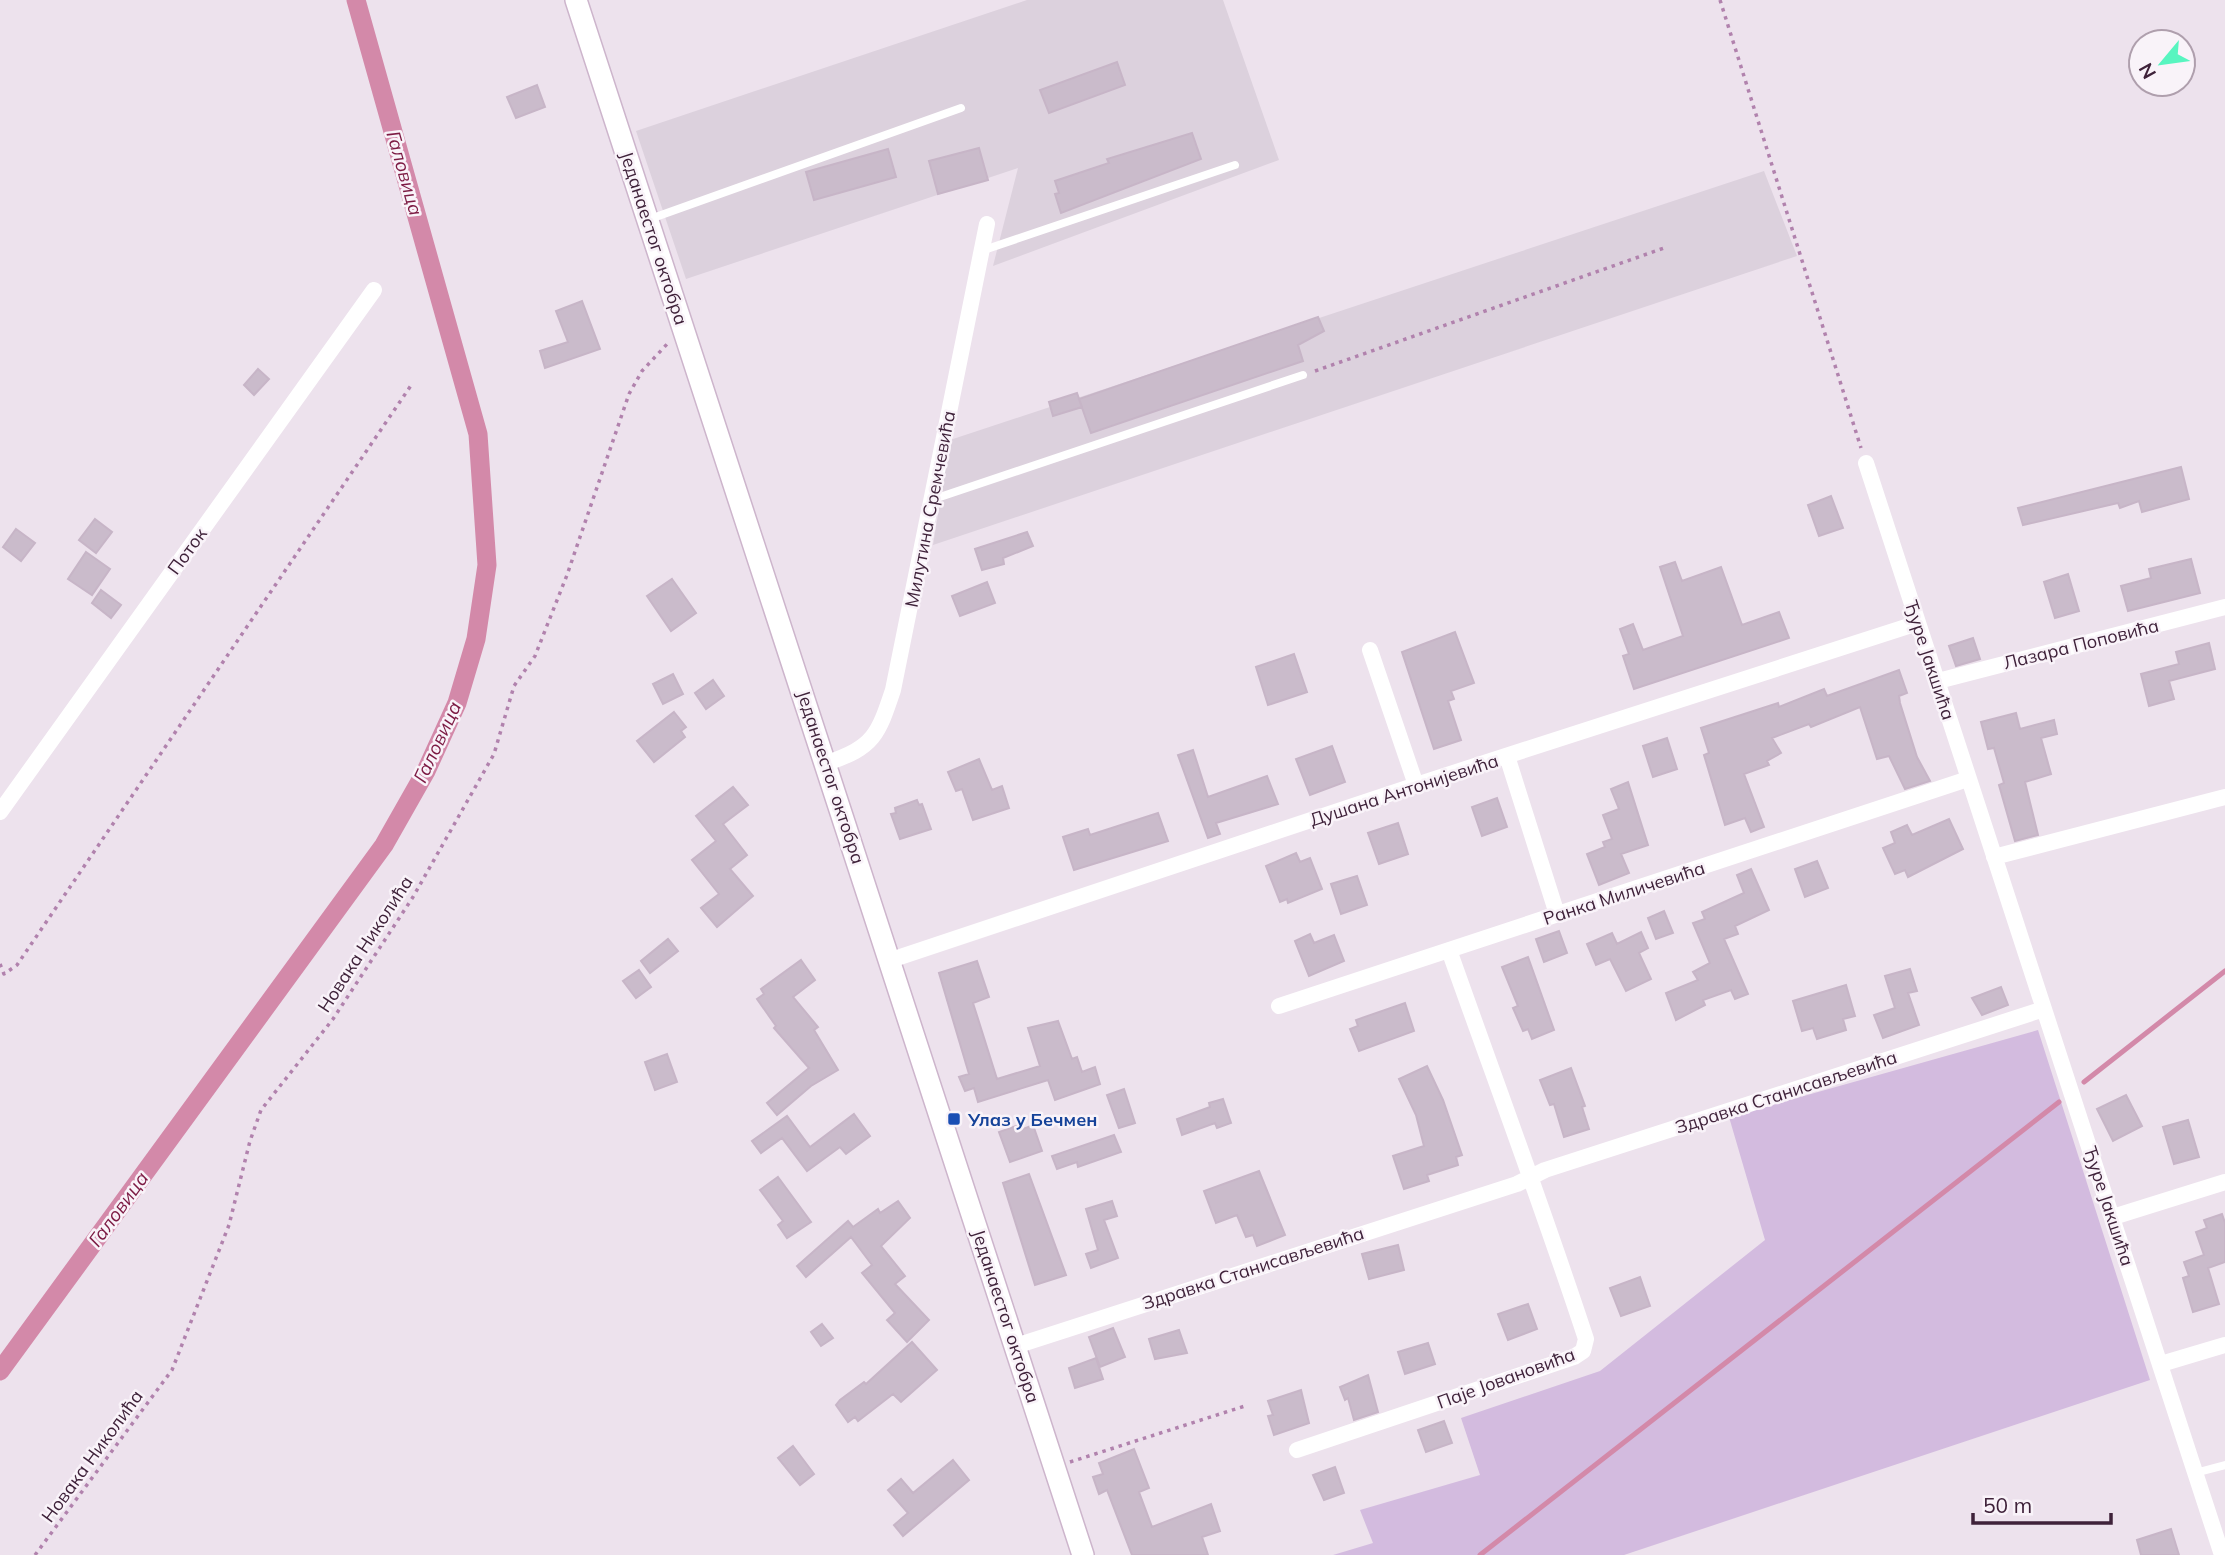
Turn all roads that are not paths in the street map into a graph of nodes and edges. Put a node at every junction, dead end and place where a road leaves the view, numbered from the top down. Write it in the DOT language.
graph roads {
  1 [pos="576,0"];
  2 [pos="961,108"];
  3 [pos="1235,165"];
  4 [pos="648,220"];
  5 [pos="987,224"];
  6 [pos="981,251"];
  7 [pos="374,290"];
  8 [pos="1303,375"];
  9 [pos="1866,463"];
  10 [pos="931,500"];
  11 [pos="2225,607"];
  12 [pos="1918,623"];
  13 [pos="1370,650"];
  14 [pos="1938,681"];
  15 [pos="1507,756"];
  16 [pos="827,763"];
  17 [pos="1968,779"];
  18 [pos="1416,785"];
  19 [pos="2225,797"];
  20 [pos="0,812"];
  21 [pos="1994,858"];
  22 [pos="1557,914"];
  23 [pos="1450,950"];
  24 [pos="891,960"];
  25 [pos="1279,1006"];
  26 [pos="2044,1009"];
  27 [pos="1529,1178"];
  28 [pos="2225,1182"];
  29 [pos="2113,1217"];
  30 [pos="2225,1345"];
  31 [pos="1016,1346"];
  32 [pos="2161,1364"];
  33 [pos="1297,1450"];
  34 [pos="2225,1465"];
  35 [pos="2195,1473"];
  36 [pos="1083,1555"];
  37 [pos="2222,1555"];
  1 -- 4 [label="main road, Једанаестог октобра"];
  2 -- 4 [label="lane"];
  3 -- 6 [label="lane"];
  4 -- 16 [label="main road, Једанаестог октобра"];
  5 -- 6 [label="street, Милутина Сремчевића"];
  6 -- 10 [label="street, Милутина Сремчевића"];
  7 -- 20 [label="street, Поток"];
  8 -- 10 [label="lane"];
  9 -- 12 [label="street, Ђуре Јакшића"];
  10 -- 16 [label="street, Милутина Сремчевића"];
  11 -- 14 [label="street, Лазара Поповића"];
  12 -- 14 [label="street, Ђуре Јакшића"];
  12 -- 15 [label="street, Душана Антонијевића"];
  13 -- 18 [label="street"];
  14 -- 17 [label="street, Ђуре Јакшића"];
  15 -- 18 [label="street, Душана Антонијевића"];
  15 -- 22 [label="street"];
  16 -- 24 [label="main road, Једанаестог октобра"];
  17 -- 21 [label="street, Ђуре Јакшића"];
  17 -- 22 [label="street, Ранка Миличевића"];
  18 -- 24 [label="street, Душана Антонијевића"];
  19 -- 21 [label="street"];
  21 -- 26 [label="street, Ђуре Јакшића"];
  22 -- 23 [label="street, Ранка Миличевића"];
  23 -- 25 [label="street, Ранка Миличевића"];
  23 -- 27 [label="street"];
  24 -- 31 [label="main road, Једанаестог октобра"];
  26 -- 27 [label="street, Здравка Станисављевића"];
  26 -- 29 [label="street, Ђуре Јакшића"];
  27 -- 31 [label="street, Здравка Станисављевића"];
  27 -- 33 [label="street, Паје Јовановића"];
  28 -- 29 [label="street"];
  29 -- 32 [label="street, Ђуре Јакшића"];
  30 -- 32 [label="street"];
  31 -- 36 [label="main road, Једанаестог октобра"];
  32 -- 35 [label="street, Ђуре Јакшића"];
  34 -- 35 [label="lane"];
  35 -- 37 [label="street, Ђуре Јакшића"];
}
